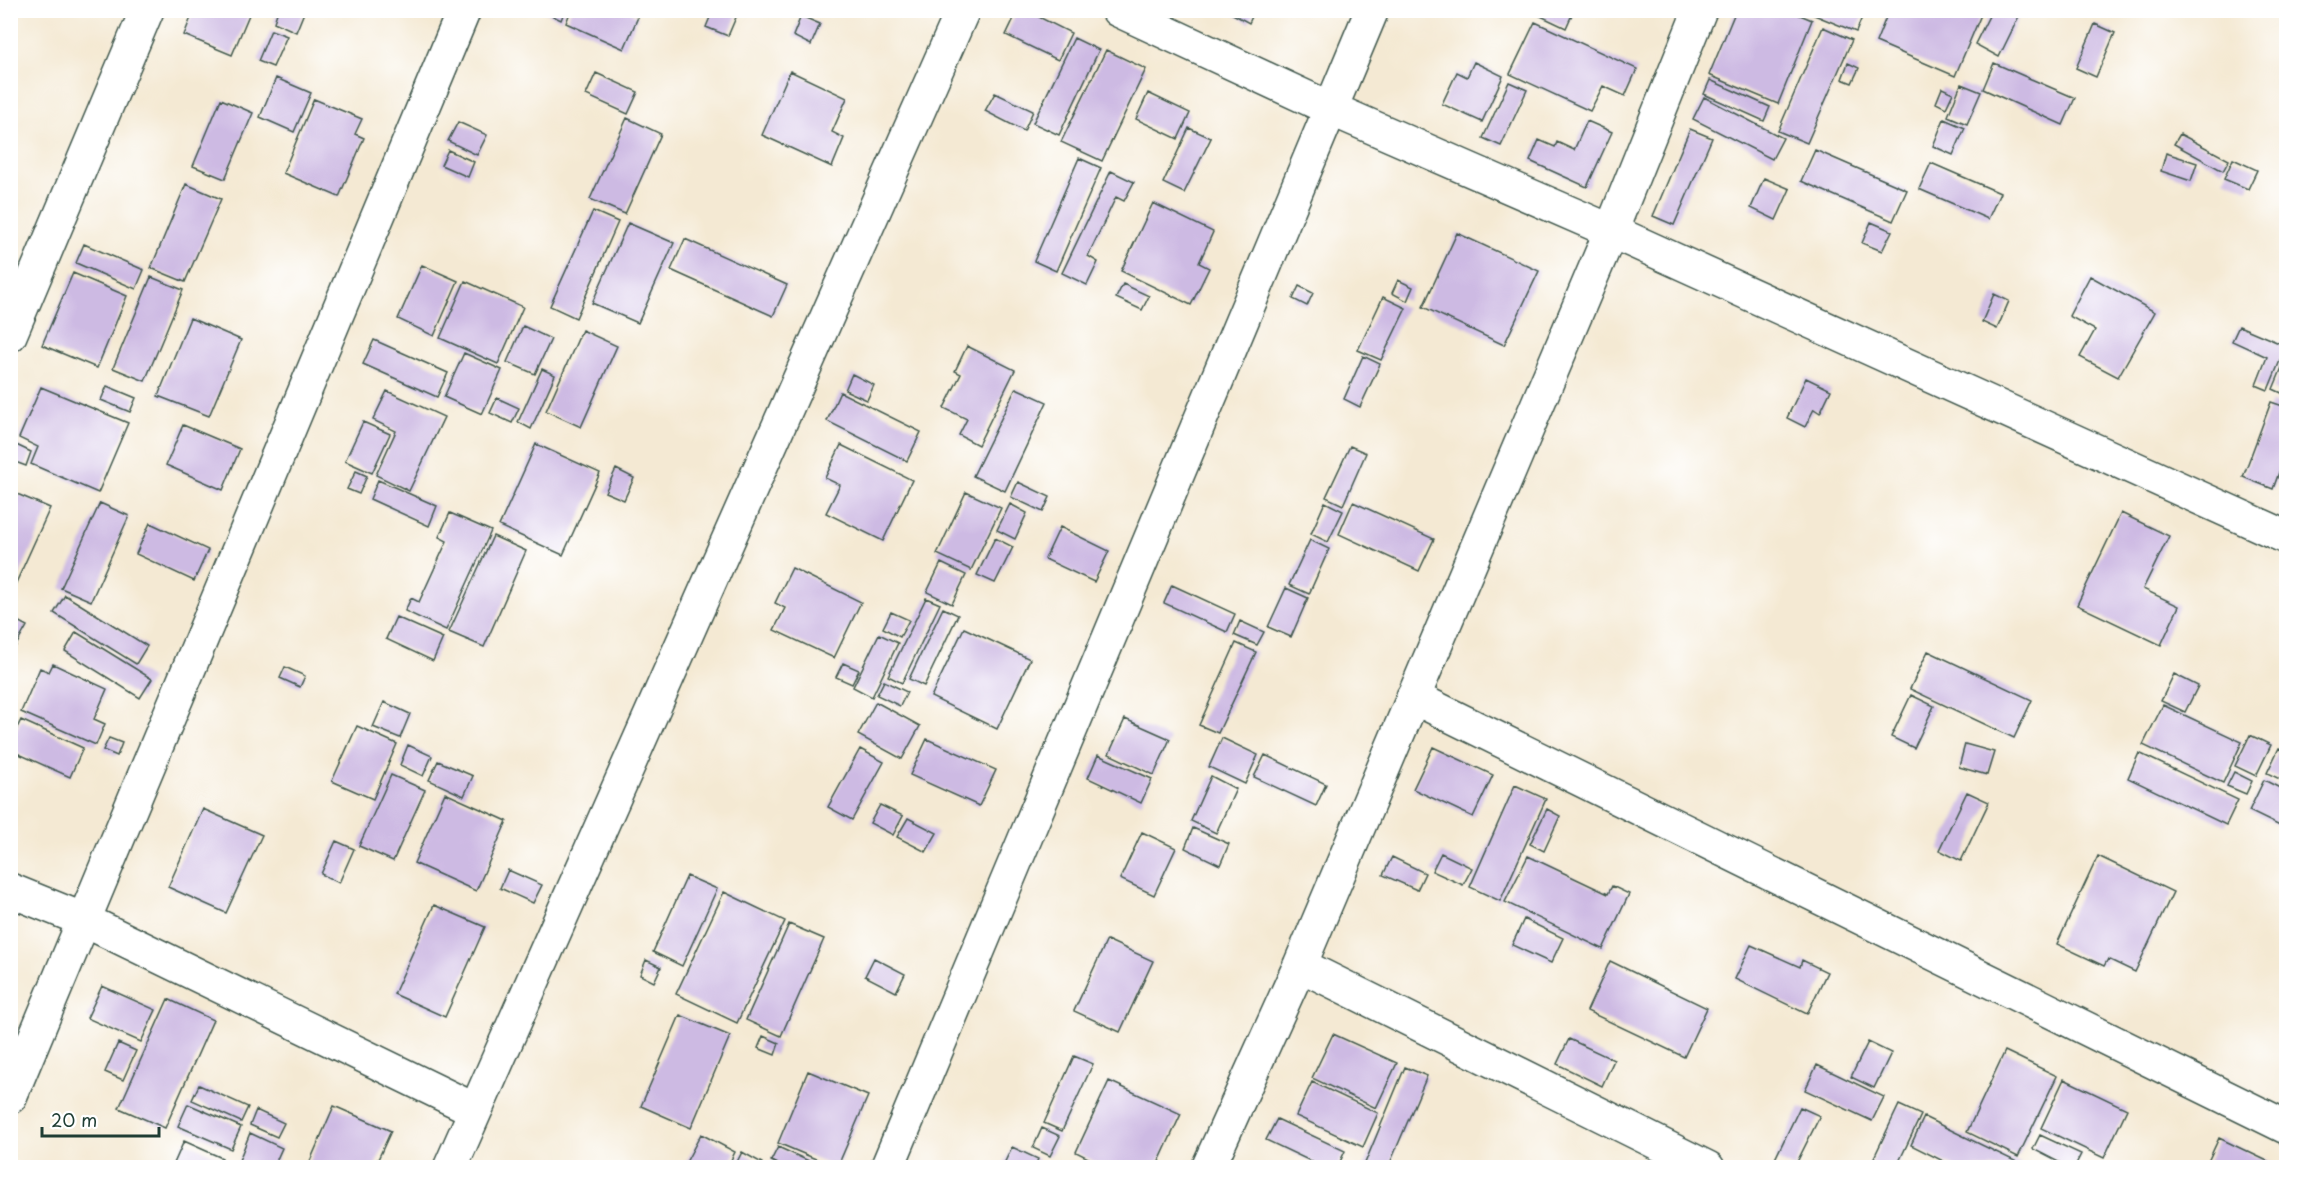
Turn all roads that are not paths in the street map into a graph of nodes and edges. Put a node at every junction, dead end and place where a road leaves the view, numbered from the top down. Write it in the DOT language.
graph roads {
  1 [pos="147,10"];
  2 [pos="464,10"];
  3 [pos="963,10"];
  4 [pos="1118,10"];
  5 [pos="1372,10"];
  6 [pos="1700,10"];
  7 [pos="1331,109"];
  8 [pos="1611,231"];
  9 [pos="10,335"];
  10 [pos="2286,537"];
  11 [pos="1413,697"];
  12 [pos="10,891"];
  13 [pos="84,920"];
  14 [pos="1300,965"];
  15 [pos="10,1097"];
  16 [pos="475,1110"];
  17 [pos="2286,1127"];
  18 [pos="450,1167"];
  19 [pos="887,1167"];
  20 [pos="1208,1167"];
  21 [pos="1708,1167"];
  1 -- 9 [label="street"];
  2 -- 13 [label="street"];
  3 -- 16 [label="street"];
  4 -- 7 [label="street"];
  5 -- 7 [label="street"];
  6 -- 8 [label="street"];
  7 -- 8 [label="street"];
  7 -- 19 [label="street"];
  8 -- 10 [label="street"];
  8 -- 11 [label="street"];
  11 -- 14 [label="street"];
  11 -- 17 [label="street"];
  12 -- 13 [label="street"];
  13 -- 15 [label="street"];
  13 -- 16 [label="street"];
  14 -- 20 [label="street"];
  14 -- 21 [label="street"];
  16 -- 18 [label="street"];
}
